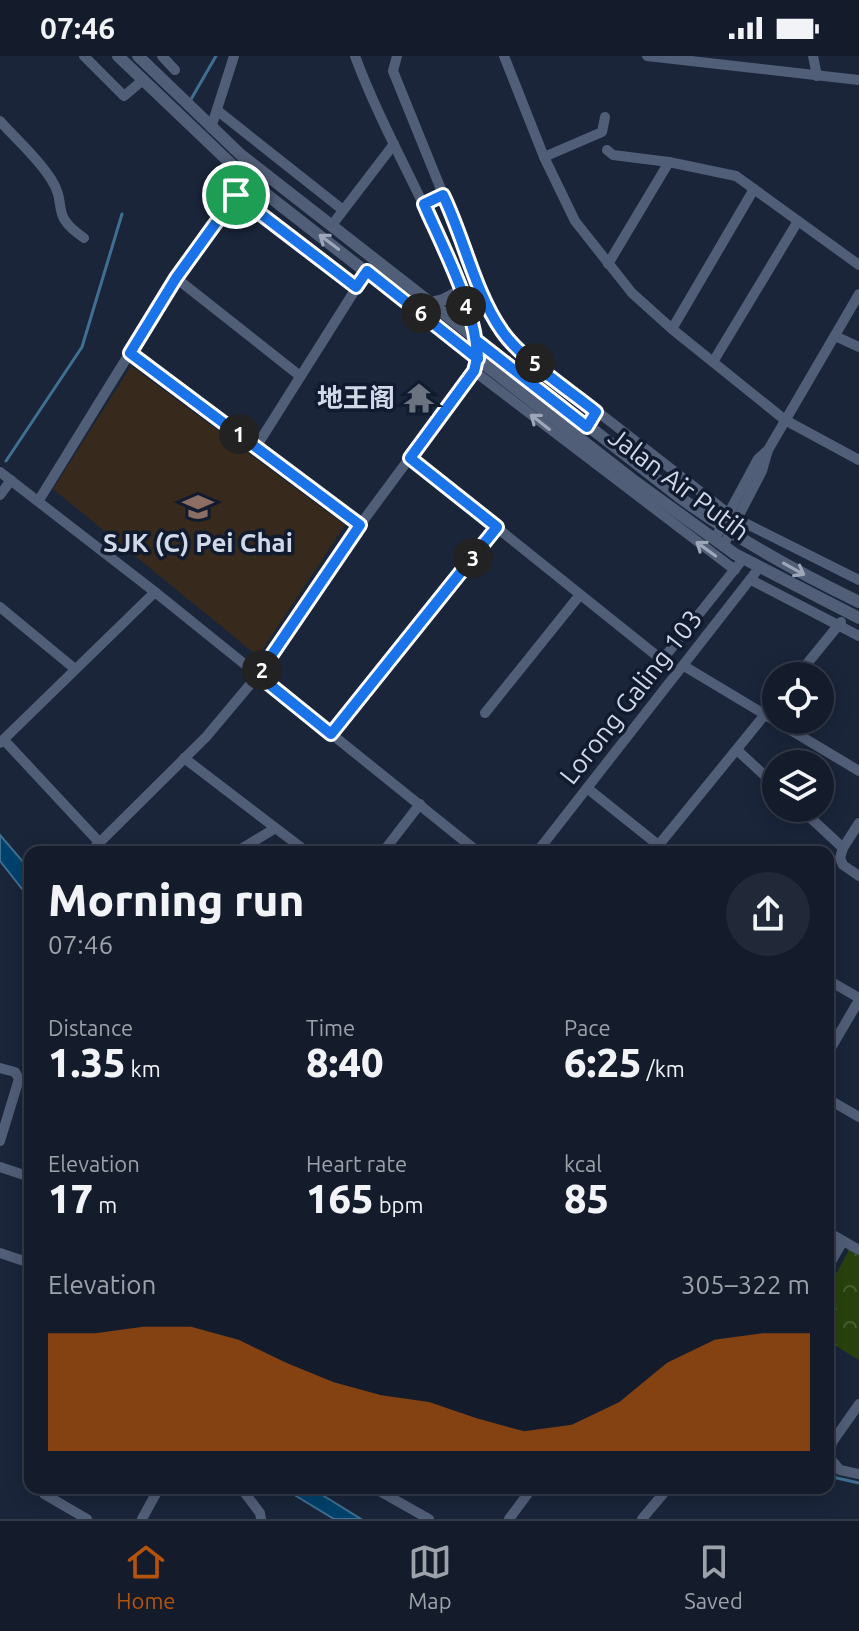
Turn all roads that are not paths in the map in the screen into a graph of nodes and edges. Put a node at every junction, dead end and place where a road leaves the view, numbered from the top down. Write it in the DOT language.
graph roads {
  1 [pos="84,56"];
  2 [pos="118,56"];
  3 [pos="138,56"];
  4 [pos="162,56"];
  5 [pos="234,56"];
  6 [pos="355,56"];
  7 [pos="397,56"];
  8 [pos="504,56"];
  9 [pos="647,56"];
  10 [pos="813,56"];
  11 [pos="175,70"];
  12 [pos="817,76"];
  13 [pos="143,80"];
  14 [pos="859,80"];
  15 [pos="218,111"];
  16 [pos="605,117"];
  17 [pos="0,121"];
  18 [pos="211,128"];
  19 [pos="394,144"];
  20 [pos="607,150"];
  21 [pos="544,157"];
  22 [pos="669,162"];
  23 [pos="248,180"];
  24 [pos="754,189"];
  25 [pos="236,195"];
  26 [pos="443,195"];
  27 [pos="424,204"];
  28 [pos="343,210"];
  29 [pos="798,221"];
  30 [pos="332,225"];
  31 [pos="84,238"];
  32 [pos="608,264"];
  33 [pos="859,265"];
  34 [pos="367,271"];
  35 [pos="176,278"];
  36 [pos="356,287"];
  37 [pos="460,291"];
  38 [pos="859,294"];
  39 [pos="430,303"];
  40 [pos="672,329"];
  41 [pos="835,336"];
  42 [pos="477,341"];
  43 [pos="859,347"];
  44 [pos="130,353"];
  45 [pos="713,362"];
  46 [pos="476,365"];
  47 [pos="300,376"];
  48 [pos="596,412"];
  49 [pos="785,420"];
  50 [pos="587,427"];
  51 [pos="256,447"];
  52 [pos="410,458"];
  53 [pos="859,460"];
  54 [pos="0,472"];
  55 [pos="11,480"];
  56 [pos="0,495"];
  57 [pos="39,500"];
  58 [pos="733,517"];
  59 [pos="360,525"];
  60 [pos="497,527"];
  61 [pos="726,530"];
  62 [pos="718,543"];
  63 [pos="739,564"];
  64 [pos="759,568"];
  65 [pos="751,580"];
  66 [pos="859,580"];
  67 [pos="155,592"];
  68 [pos="579,596"];
  69 [pos="859,602"];
  70 [pos="0,607"];
  71 [pos="854,616"];
  72 [pos="838,626"];
  73 [pos="859,636"];
  74 [pos="808,662"];
  75 [pos="684,666"];
  76 [pos="75,669"];
  77 [pos="258,675"];
  78 [pos="485,713"];
  79 [pos="762,713"];
  80 [pos="762,717"];
  81 [pos="331,734"];
  82 [pos="797,734"];
  83 [pos="2,742"];
  84 [pos="737,750"];
  85 [pos="184,758"];
  86 [pos="859,771"];
  87 [pos="762,773"];
  88 [pos="587,788"];
  89 [pos="420,804"];
  90 [pos="815,822"];
  91 [pos="859,823"];
  92 [pos="274,829"];
  93 [pos="99,842"];
  94 [pos="95,846"];
  95 [pos="246,846"];
  96 [pos="298,846"];
  97 [pos="388,846"];
  98 [pos="471,846"];
  99 [pos="542,846"];
  100 [pos="654,846"];
  101 [pos="662,846"];
  102 [pos="843,848"];
  103 [pos="859,876"];
  104 [pos="834,984"];
  105 [pos="859,999"];
  106 [pos="834,1043"];
  107 [pos="0,1068"];
  108 [pos="834,1102"];
  109 [pos="859,1117"];
  110 [pos="0,1141"];
  111 [pos="0,1167"];
  112 [pos="24,1175"];
  113 [pos="834,1236"];
  114 [pos="843,1241"];
  115 [pos="859,1250"];
  116 [pos="0,1253"];
  117 [pos="834,1257"];
  118 [pos="24,1261"];
  119 [pos="859,1404"];
  120 [pos="834,1440"];
  121 [pos="834,1462"];
  122 [pos="859,1474"];
  123 [pos="51,1494"];
  124 [pos="156,1494"];
  125 [pos="246,1494"];
  126 [pos="385,1494"];
  127 [pos="528,1494"];
  128 [pos="663,1494"];
  129 [pos="87,1519"];
  130 [pos="142,1519"];
  131 [pos="261,1519"];
  132 [pos="429,1519"];
  133 [pos="509,1519"];
  134 [pos="642,1519"];
  1 -- 13 [label="street"];
  2 -- 13 [label="street, Jalan Air Putih"];
  3 -- 18 [label="street, Jalan Air Putih"];
  4 -- 11 [label="street"];
  5 -- 15 [label="street"];
  6 -- 19 [label="street"];
  7 -- 26 [label="street"];
  8 -- 21 [label="street"];
  9 -- 12 [label="street"];
  10 -- 12 [label="street"];
  12 -- 14 [label="street"];
  13 -- 23 [label="street, Jalan Air Putih"];
  15 -- 18 [label="street"];
  15 -- 28 [label="street"];
  16 -- 21 [label="street"];
  17 -- 31 [label="street"];
  18 -- 30 [label="street, Jalan Air Putih"];
  19 -- 27 [label="street"];
  19 -- 28 [label="street"];
  20 -- 22 [label="street"];
  21 -- 32 [label="street"];
  22 -- 24 [label="street"];
  22 -- 32 [label="street"];
  23 -- 25 [label="street"];
  34 -- 23 [label="street, Jalan Air Putih, one-way"];
  24 -- 29 [label="street"];
  24 -- 40 [label="street"];
  25 -- 35 [label="street"];
  25 -- 36 [label="street"];
  26 -- 27 [label="street"];
  26 -- 48 [label="street"];
  27 -- 37 [label="street"];
  28 -- 30 [label="street"];
  29 -- 33 [label="street"];
  29 -- 45 [label="street"];
  30 -- 39 [label="street, Jalan Air Putih"];
  32 -- 40 [label="street"];
  34 -- 36 [label="street"];
  34 -- 46 [label="street, Jalan Air Putih"];
  35 -- 44 [label="street"];
  35 -- 47 [label="street"];
  36 -- 47 [label="street"];
  37 -- 39 [label="street"];
  37 -- 42 [label="street"];
  38 -- 41 [label="street"];
  39 -- 42 [label="street, Jalan Air Putih"];
  40 -- 45 [label="street"];
  41 -- 43 [label="street"];
  41 -- 49 [label="street"];
  42 -- 46 [label="street"];
  42 -- 50 [label="street, Jalan Air Putih"];
  44 -- 51 [label="street"];
  44 -- 57 [label="street"];
  45 -- 49 [label="street"];
  46 -- 52 [label="street"];
  46 -- 62 [label="street, Jalan Air Putih"];
  63 -- 46 [label="street, one-way"];
  47 -- 51 [label="street"];
  48 -- 50 [label="street"];
  48 -- 58 [label="street"];
  49 -- 53 [label="street"];
  49 -- 58 [label="street"];
  50 -- 61 [label="street, Jalan Air Putih"];
  51 -- 59 [label="street"];
  52 -- 59 [label="street"];
  52 -- 60 [label="street"];
  54 -- 55 [label="street"];
  55 -- 56 [label="street"];
  55 -- 57 [label="street"];
  57 -- 67 [label="street"];
  58 -- 61 [label="street"];
  58 -- 66 [label="street"];
  59 -- 77 [label="street"];
  60 -- 68 [label="street"];
  60 -- 81 [label="street"];
  61 -- 62 [label="street"];
  61 -- 69 [label="street, Jalan Air Putih, one-way"];
  62 -- 63 [label="street, Jalan Air Putih"];
  63 -- 64 [label="street, Jalan Air Putih"];
  63 -- 68 [label="street"];
  64 -- 65 [label="street, Lorong Galing 103"];
  64 -- 71 [label="street, Jalan Air Putih"];
  65 -- 72 [label="street"];
  65 -- 75 [label="street, Lorong Galing 103"];
  67 -- 76 [label="street"];
  67 -- 77 [label="street"];
  68 -- 78 [label="street"];
  70 -- 76 [label="street"];
  71 -- 72 [label="street"];
  72 -- 73 [label="street"];
  72 -- 74 [label="street"];
  75 -- 79 [label="street"];
  75 -- 88 [label="street, Lorong Galing 103"];
  76 -- 83 [label="street"];
  77 -- 81 [label="street"];
  77 -- 85 [label="street"];
  80 -- 84 [label="street"];
  81 -- 89 [label="street"];
  82 -- 86 [label="street"];
  83 -- 93 [label="street"];
  84 -- 87 [label="street"];
  84 -- 101 [label="street"];
  85 -- 92 [label="street"];
  85 -- 93 [label="street"];
  88 -- 99 [label="street, Lorong Galing 103"];
  88 -- 100 [label="street"];
  89 -- 97 [label="street"];
  89 -- 98 [label="street"];
  90 -- 102 [label="street"];
  91 -- 102 [label="street"];
  92 -- 95 [label="street"];
  92 -- 96 [label="street"];
  93 -- 94 [label="street"];
  102 -- 103 [label="street"];
  104 -- 105 [label="street"];
  105 -- 106 [label="street"];
  107 -- 110 [label="street"];
  108 -- 109 [label="street"];
  111 -- 112 [label="street"];
  113 -- 114 [label="street"];
  114 -- 115 [label="street"];
  114 -- 117 [label="street"];
  116 -- 118 [label="street"];
  119 -- 120 [label="street"];
  121 -- 122 [label="street"];
  123 -- 129 [label="street"];
  124 -- 130 [label="street"];
  125 -- 131 [label="street"];
  126 -- 132 [label="street"];
  127 -- 133 [label="street"];
  128 -- 134 [label="street"];
}
